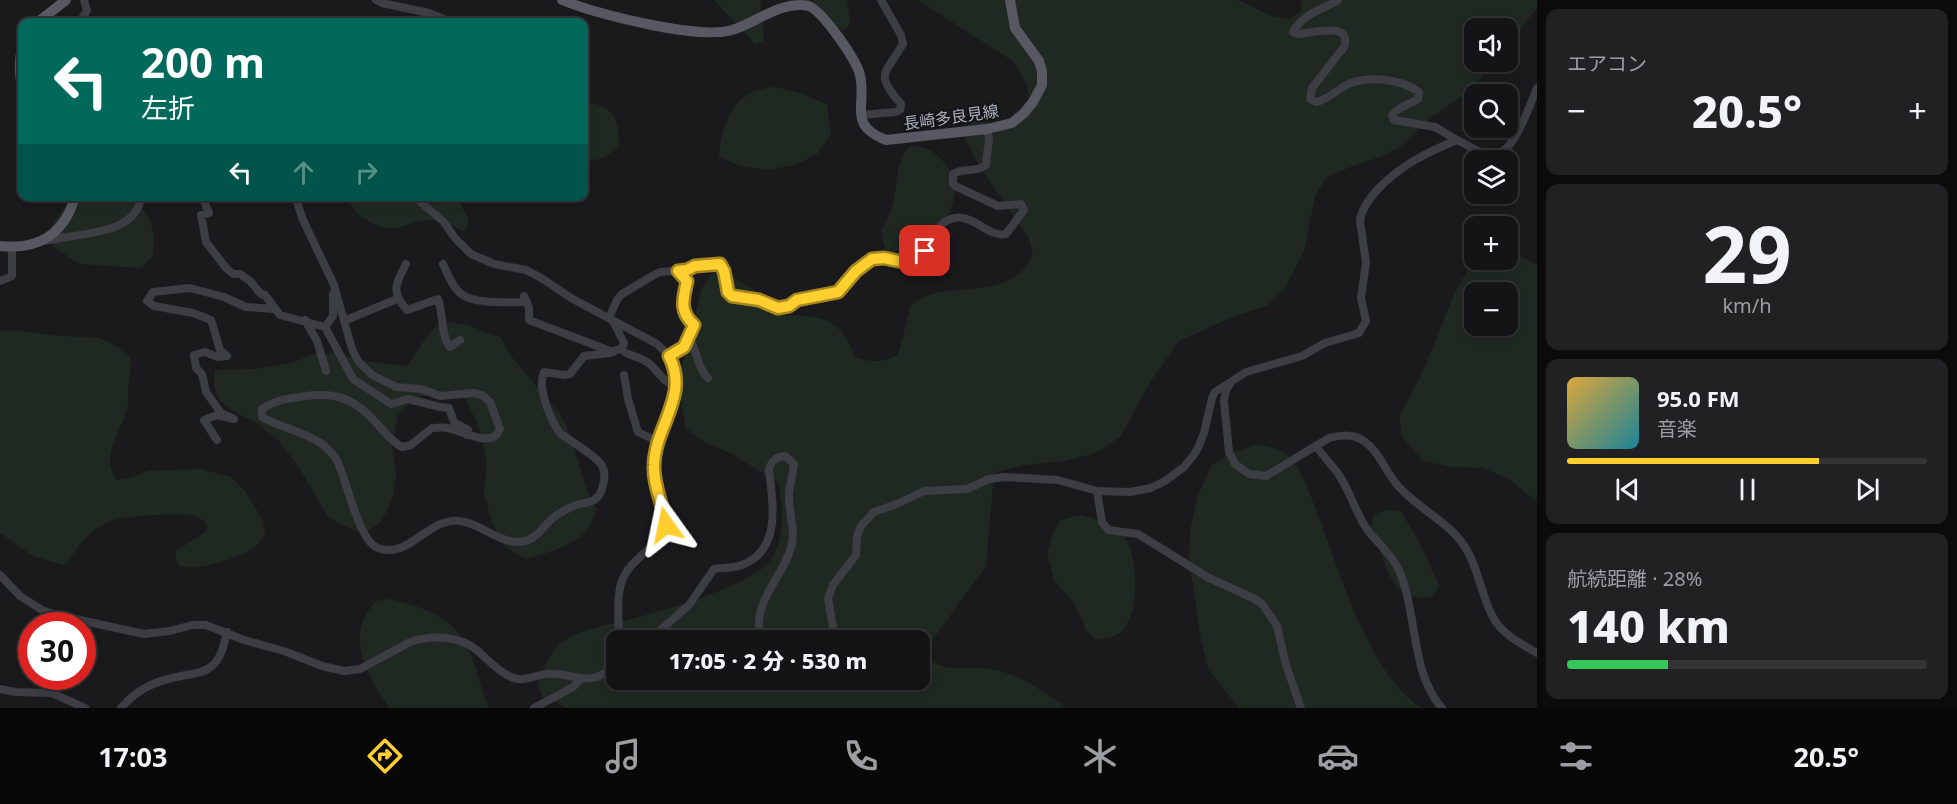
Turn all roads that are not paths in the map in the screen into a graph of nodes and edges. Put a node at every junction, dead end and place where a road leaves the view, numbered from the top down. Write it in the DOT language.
graph roads {
  1 [pos="66,0"];
  2 [pos="84,0"];
  3 [pos="376,0"];
  4 [pos="562,0"];
  5 [pos="881,0"];
  6 [pos="1010,0"];
  7 [pos="1338,0"];
  8 [pos="43,18"];
  9 [pos="83,18"];
  10 [pos="441,18"];
  11 [pos="1537,88"];
  12 [pos="861,116"];
  13 [pos="987,129"];
  14 [pos="1457,141"];
  15 [pos="74,201"];
  16 [pos="141,201"];
  17 [pos="204,201"];
  18 [pos="297,201"];
  19 [pos="419,201"];
  20 [pos="39,242"];
  21 [pos="0,246"];
  22 [pos="12,247"];
  23 [pos="405,264"];
  24 [pos="443,264"];
  25 [pos="678,271"];
  26 [pos="0,281"];
  27 [pos="334,285"];
  28 [pos="397,299"];
  29 [pos="275,309"];
  30 [pos="611,319"];
  31 [pos="305,320"];
  32 [pos="344,321"];
  33 [pos="325,327"];
  34 [pos="688,339"];
  35 [pos="460,340"];
  36 [pos="617,350"];
  37 [pos="669,356"];
  38 [pos="326,371"];
  39 [pos="624,375"];
  40 [pos="708,378"];
  41 [pos="1232,381"];
  42 [pos="676,386"];
  43 [pos="467,435"];
  44 [pos="217,440"];
  45 [pos="659,442"];
  46 [pos="1316,446"];
  47 [pos="1097,491"];
  48 [pos="0,574"];
  49 [pos="619,630"];
  50 [pos="660,630"];
  51 [pos="759,630"];
  52 [pos="833,630"];
  53 [pos="227,632"];
  54 [pos="1537,653"];
  55 [pos="606,671"];
  56 [pos="581,679"];
  57 [pos="0,689"];
  58 [pos="85,708"];
  59 [pos="121,708"];
  60 [pos="534,708"];
  61 [pos="1301,708"];
  62 [pos="1442,708"];
  1 -- 8 [label="main road"];
  2 -- 9 [label="street"];
  3 -- 10 [label="street"];
  4 -- 12 [label="main road"];
  5 -- 12 [label="street"];
  6 -- 13 [label="main road, 長崎多良見線"];
  7 -- 14 [label="street"];
  11 -- 14 [label="street"];
  12 -- 13 [label="main road, 長崎多良見線"];
  13 -- 25 [label="street"];
  14 -- 41 [label="street"];
  15 -- 20 [label="main road"];
  16 -- 20 [label="street"];
  17 -- 29 [label="street"];
  18 -- 27 [label="street"];
  19 -- 30 [label="street"];
  20 -- 22 [label="main road"];
  21 -- 22 [label="main road"];
  22 -- 26 [label="street"];
  23 -- 28 [label="street"];
  24 -- 36 [label="street"];
  25 -- 30 [label="street"];
  25 -- 34 [label="street"];
  27 -- 32 [label="street"];
  27 -- 33 [label="street"];
  28 -- 32 [label="street"];
  28 -- 35 [label="street"];
  29 -- 31 [label="street"];
  29 -- 44 [label="street"];
  30 -- 36 [label="street"];
  30 -- 37 [label="street"];
  31 -- 33 [label="street"];
  31 -- 38 [label="street"];
  32 -- 43 [label="street"];
  33 -- 43 [label="street"];
  34 -- 37 [label="street"];
  34 -- 40 [label="street"];
  36 -- 42 [label="street"];
  36 -- 43 [label="street"];
  37 -- 42 [label="street"];
  39 -- 45 [label="street"];
  41 -- 46 [label="street"];
  41 -- 47 [label="street"];
  42 -- 45 [label="street"];
  45 -- 49 [label="street"];
  46 -- 54 [label="street"];
  46 -- 62 [label="street"];
  47 -- 52 [label="street"];
  47 -- 61 [label="street"];
  48 -- 53 [label="street"];
  50 -- 51 [label="street"];
  53 -- 56 [label="street"];
  53 -- 59 [label="street"];
  55 -- 56 [label="street"];
  56 -- 60 [label="street"];
  57 -- 58 [label="street"];
}
